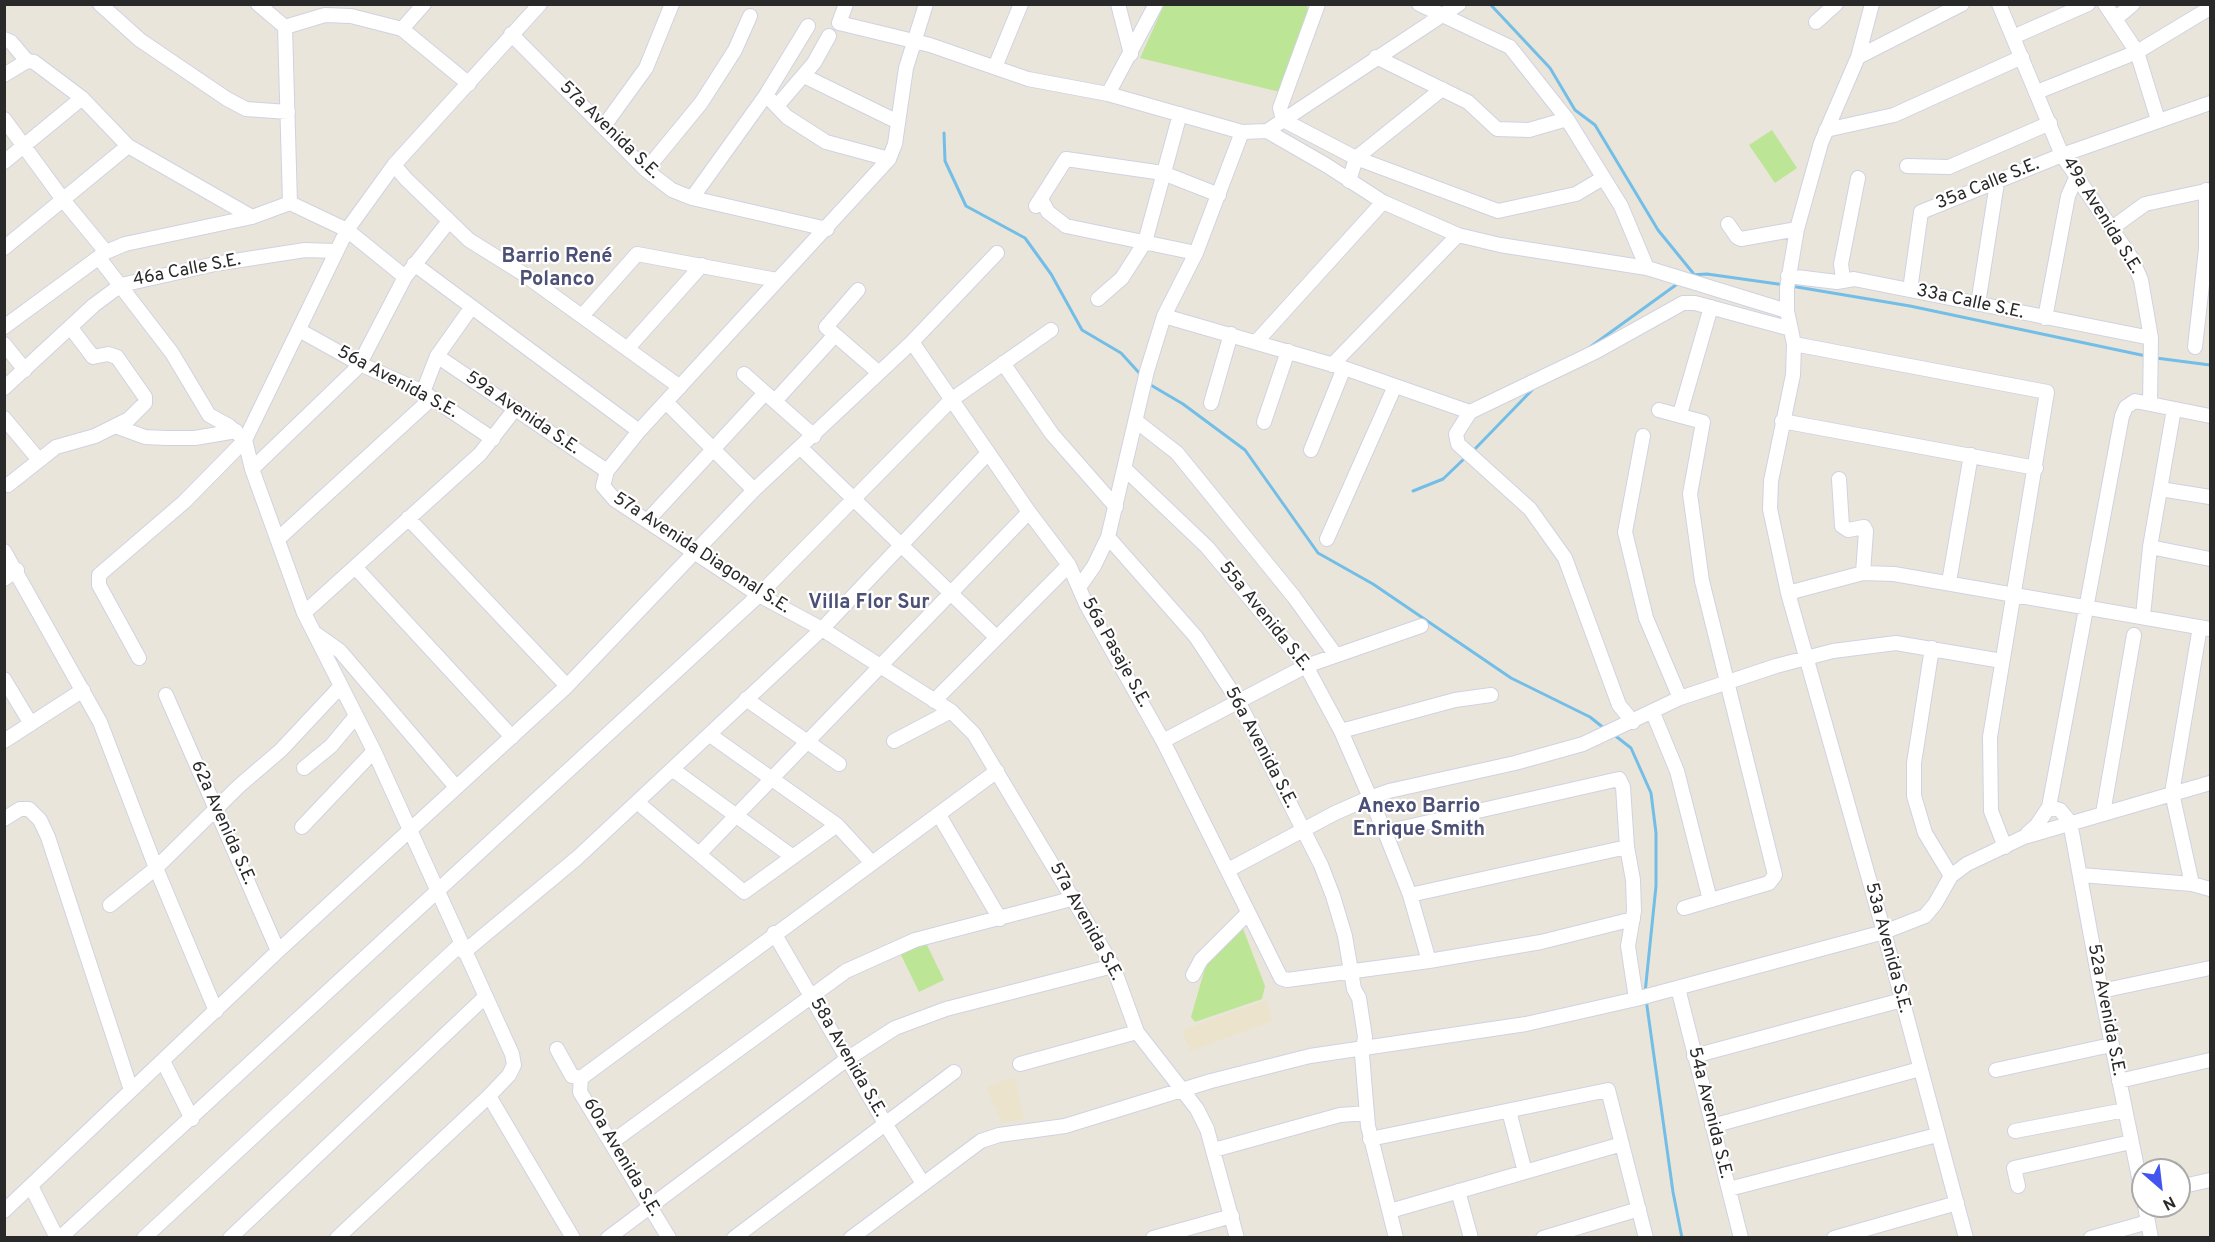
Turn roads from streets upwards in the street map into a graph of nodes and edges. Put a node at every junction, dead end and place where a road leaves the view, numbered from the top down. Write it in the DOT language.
graph roads {
  1 [pos="100,4"];
  2 [pos="258,4"];
  3 [pos="424,4"];
  4 [pos="540,4"];
  5 [pos="672,4"];
  6 [pos="846,4"];
  7 [pos="926,4"];
  8 [pos="1021,4"];
  9 [pos="1118,4"];
  10 [pos="1156,4"];
  11 [pos="1318,4"];
  12 [pos="1419,4"];
  13 [pos="1459,4"];
  14 [pos="1836,4"];
  15 [pos="1872,4"];
  16 [pos="1962,4"];
  17 [pos="1998,4"];
  18 [pos="2088,4"];
  19 [pos="2105,4"];
  20 [pos="2133,4"];
  21 [pos="2208,8"];
  22 [pos="1443,15"];
  23 [pos="750,16"];
  24 [pos="2115,19"];
  25 [pos="1816,22"];
  26 [pos="808,26"];
  27 [pos="285,27"];
  28 [pos="402,29"];
  29 [pos="511,34"];
  30 [pos="829,36"];
  31 [pos="2013,37"];
  32 [pos="4,39"];
  33 [pos="913,41"];
  34 [pos="2137,52"];
  35 [pos="1131,54"];
  36 [pos="1376,57"];
  37 [pos="1858,57"];
  38 [pos="2022,57"];
  39 [pos="27,61"];
  40 [pos="995,68"];
  41 [pos="4,75"];
  42 [pos="804,76"];
  43 [pos="469,84"];
  44 [pos="1442,89"];
  45 [pos="2037,92"];
  46 [pos="1108,94"];
  47 [pos="766,95"];
  48 [pos="82,98"];
  49 [pos="2211,103"];
  50 [pos="777,106"];
  51 [pos="288,112"];
  52 [pos="1187,116"];
  53 [pos="4,119"];
  54 [pos="1567,119"];
  55 [pos="1283,120"];
  56 [pos="2158,120"];
  57 [pos="898,122"];
  58 [pos="2050,123"];
  59 [pos="604,126"];
  60 [pos="1826,130"];
  61 [pos="1267,131"];
  62 [pos="1242,132"];
  63 [pos="26,145"];
  64 [pos="128,146"];
  65 [pos="2062,155"];
  66 [pos="1356,158"];
  67 [pos="889,159"];
  68 [pos="4,162"];
  69 [pos="394,165"];
  70 [pos="1908,166"];
  71 [pos="646,170"];
  72 [pos="1163,173"];
  73 [pos="1603,178"];
  74 [pos="1858,178"];
  75 [pos="2076,178"];
  76 [pos="1350,181"];
  77 [pos="1997,183"];
  78 [pos="2208,190"];
  79 [pos="1219,195"];
  80 [pos="692,198"];
  81 [pos="64,201"];
  82 [pos="1383,202"];
  83 [pos="290,203"];
  84 [pos="252,217"];
  85 [pos="449,221"];
  86 [pos="1728,224"];
  87 [pos="2112,228"];
  88 [pos="827,229"];
  89 [pos="1797,229"];
  90 [pos="347,230"];
  91 [pos="1458,235"];
  92 [pos="1145,242"];
  93 [pos="4,248"];
  94 [pos="2208,249"];
  95 [pos="336,251"];
  96 [pos="997,253"];
  97 [pos="1196,253"];
  98 [pos="103,255"];
  99 [pos="414,264"];
  100 [pos="702,265"];
  101 [pos="1647,268"];
  102 [pos="405,277"];
  103 [pos="1843,279"];
  104 [pos="777,280"];
  105 [pos="1788,281"];
  106 [pos="121,285"];
  107 [pos="858,290"];
  108 [pos="1910,290"];
  109 [pos="1098,299"];
  110 [pos="1978,304"];
  111 [pos="1711,307"];
  112 [pos="471,308"];
  113 [pos="1787,311"];
  114 [pos="582,316"];
  115 [pos="1164,316"];
  116 [pos="2045,318"];
  117 [pos="4,327"];
  118 [pos="71,328"];
  119 [pos="1791,329"];
  120 [pos="299,330"];
  121 [pos="1051,330"];
  122 [pos="1232,334"];
  123 [pos="834,336"];
  124 [pos="2151,338"];
  125 [pos="1257,341"];
  126 [pos="912,342"];
  127 [pos="4,344"];
  128 [pos="1794,344"];
  129 [pos="2194,347"];
  130 [pos="627,349"];
  131 [pos="1288,351"];
  132 [pos="437,356"];
  133 [pos="1003,363"];
  134 [pos="360,364"];
  135 [pos="1338,366"];
  136 [pos="25,370"];
  137 [pos="878,372"];
  138 [pos="744,374"];
  139 [pos="1395,386"];
  140 [pos="680,387"];
  141 [pos="4,388"];
  142 [pos="427,395"];
  143 [pos="770,397"];
  144 [pos="951,400"];
  145 [pos="666,402"];
  146 [pos="1211,403"];
  147 [pos="2150,403"];
  148 [pos="515,409"];
  149 [pos="2174,409"];
  150 [pos="1659,410"];
  151 [pos="1470,412"];
  152 [pos="1680,414"];
  153 [pos="2211,416"];
  154 [pos="4,418"];
  155 [pos="1136,421"];
  156 [pos="1782,421"];
  157 [pos="1264,422"];
  158 [pos="115,426"];
  159 [pos="639,431"];
  160 [pos="240,436"];
  161 [pos="814,436"];
  162 [pos="1643,436"];
  163 [pos="493,439"];
  164 [pos="801,448"];
  165 [pos="711,450"];
  166 [pos="1311,450"];
  167 [pos="988,453"];
  168 [pos="1971,455"];
  169 [pos="39,460"];
  170 [pos="1124,468"];
  171 [pos="2036,468"];
  172 [pos="252,469"];
  173 [pos="607,471"];
  174 [pos="1839,479"];
  175 [pos="8,485"];
  176 [pos="2160,489"];
  177 [pos="754,490"];
  178 [pos="2211,497"];
  179 [pos="854,499"];
  180 [pos="1116,507"];
  181 [pos="1029,512"];
  182 [pos="408,518"];
  183 [pos="647,521"];
  184 [pos="1108,537"];
  185 [pos="278,539"];
  186 [pos="1327,539"];
  187 [pos="901,547"];
  188 [pos="2150,547"];
  189 [pos="4,551"];
  190 [pos="696,553"];
  191 [pos="2211,559"];
  192 [pos="1069,565"];
  193 [pos="355,567"];
  194 [pos="17,570"];
  195 [pos="1863,573"];
  196 [pos="4,579"];
  197 [pos="1949,582"];
  198 [pos="1080,586"];
  199 [pos="949,593"];
  200 [pos="1788,593"];
  201 [pos="759,595"];
  202 [pos="2013,596"];
  203 [pos="2088,605"];
  204 [pos="304,613"];
  205 [pos="2143,616"];
  206 [pos="1421,626"];
  207 [pos="2205,628"];
  208 [pos="822,629"];
  209 [pos="315,633"];
  210 [pos="2134,635"];
  211 [pos="996,637"];
  212 [pos="1932,648"];
  213 [pos="1335,654"];
  214 [pos="139,658"];
  215 [pos="1806,658"];
  216 [pos="2002,661"];
  217 [pos="879,666"];
  218 [pos="1306,666"];
  219 [pos="4,679"];
  220 [pos="1728,683"];
  221 [pos="567,686"];
  222 [pos="340,687"];
  223 [pos="83,690"];
  224 [pos="166,694"];
  225 [pos="1491,694"];
  226 [pos="1680,698"];
  227 [pos="746,699"];
  228 [pos="934,701"];
  229 [pos="1238,701"];
  230 [pos="951,711"];
  231 [pos="1653,713"];
  232 [pos="356,716"];
  233 [pos="1631,723"];
  234 [pos="31,724"];
  235 [pos="1341,731"];
  236 [pos="710,735"];
  237 [pos="512,737"];
  238 [pos="4,741"];
  239 [pos="806,741"];
  240 [pos="894,741"];
  241 [pos="1163,741"];
  242 [pos="374,751"];
  243 [pos="839,765"];
  244 [pos="304,768"];
  245 [pos="672,769"];
  246 [pos="997,771"];
  247 [pos="772,777"];
  248 [pos="2211,783"];
  249 [pos="456,787"];
  250 [pos="2172,793"];
  251 [pos="1369,798"];
  252 [pos="637,802"];
  253 [pos="2049,807"];
  254 [pos="217,810"];
  255 [pos="2103,813"];
  256 [pos="736,815"];
  257 [pos="939,815"];
  258 [pos="4,819"];
  259 [pos="2070,822"];
  260 [pos="837,825"];
  261 [pos="302,827"];
  262 [pos="410,829"];
  263 [pos="1303,830"];
  264 [pos="1385,832"];
  265 [pos="2024,837"];
  266 [pos="1627,847"];
  267 [pos="2004,847"];
  268 [pos="700,853"];
  269 [pos="793,857"];
  270 [pos="872,863"];
  271 [pos="156,868"];
  272 [pos="1228,870"];
  273 [pos="2081,875"];
  274 [pos="1951,876"];
  275 [pos="2192,884"];
  276 [pos="2211,889"];
  277 [pos="437,890"];
  278 [pos="1410,895"];
  279 [pos="1075,898"];
  280 [pos="1710,900"];
  281 [pos="110,905"];
  282 [pos="1684,908"];
  283 [pos="1248,913"];
  284 [pos="1000,919"];
  285 [pos="1633,919"];
  286 [pos="1884,932"];
  287 [pos="774,933"];
  288 [pos="462,948"];
  289 [pos="278,951"];
  290 [pos="1429,961"];
  291 [pos="1113,966"];
  292 [pos="2211,968"];
  293 [pos="1351,972"];
  294 [pos="1193,975"];
  295 [pos="1678,988"];
  296 [pos="2101,991"];
  297 [pos="810,995"];
  298 [pos="485,997"];
  299 [pos="1642,997"];
  300 [pos="1902,1000"];
  301 [pos="216,1011"];
  302 [pos="1137,1032"];
  303 [pos="2111,1045"];
  304 [pos="557,1049"];
  305 [pos="1362,1050"];
  306 [pos="1694,1056"];
  307 [pos="847,1059"];
  308 [pos="2211,1060"];
  309 [pos="163,1061"];
  310 [pos="1020,1064"];
  311 [pos="1920,1069"];
  312 [pos="1996,1070"];
  313 [pos="954,1072"];
  314 [pos="580,1078"];
  315 [pos="2119,1081"];
  316 [pos="131,1090"];
  317 [pos="1184,1092"];
  318 [pos="489,1096"];
  319 [pos="2125,1110"];
  320 [pos="1509,1111"];
  321 [pos="1367,1113"];
  322 [pos="192,1119"];
  323 [pos="886,1125"];
  324 [pos="1712,1126"];
  325 [pos="2015,1131"];
  326 [pos="1938,1135"];
  327 [pos="1370,1139"];
  328 [pos="612,1142"];
  329 [pos="2131,1142"];
  330 [pos="1622,1144"];
  331 [pos="1214,1150"];
  332 [pos="2135,1158"];
  333 [pos="1525,1172"];
  334 [pos="2211,1180"];
  335 [pos="922,1182"];
  336 [pos="2191,1184"];
  337 [pos="31,1186"];
  338 [pos="2018,1186"];
  339 [pos="1728,1189"];
  340 [pos="1458,1191"];
  341 [pos="1957,1203"];
  342 [pos="651,1208"];
  343 [pos="1639,1209"];
  344 [pos="4,1211"];
  345 [pos="1390,1211"];
  346 [pos="1232,1216"];
  347 [pos="2147,1218"];
  348 [pos="2148,1222"];
  349 [pos="1567,1234"];
  350 [pos="59,1238"];
  351 [pos="144,1238"];
  352 [pos="230,1238"];
  353 [pos="337,1238"];
  354 [pos="573,1238"];
  355 [pos="608,1238"];
  356 [pos="669,1238"];
  357 [pos="734,1238"];
  358 [pos="851,1238"];
  359 [pos="1152,1238"];
  360 [pos="1237,1238"];
  361 [pos="1396,1238"];
  362 [pos="1472,1238"];
  363 [pos="1543,1238"];
  364 [pos="1646,1238"];
  365 [pos="1741,1238"];
  366 [pos="1834,1238"];
  367 [pos="1966,1238"];
  368 [pos="2091,1238"];
  369 [pos="2151,1238"];
  1 -- 51 [label="street"];
  2 -- 27 [label="street"];
  3 -- 28 [label="street"];
  4 -- 29 [label="street"];
  5 -- 59 [label="street"];
  6 -- 33 [label="street"];
  7 -- 33 [label="street"];
  8 -- 40 [label="street"];
  9 -- 35 [label="street"];
  10 -- 35 [label="street"];
  11 -- 55 [label="street"];
  12 -- 22 [label="street"];
  13 -- 22 [label="street"];
  14 -- 25 [label="street"];
  15 -- 37 [label="street, 53a Avenida S.E."];
  16 -- 37 [label="street"];
  17 -- 31 [label="street, 49a Avenida S.E."];
  18 -- 31 [label="street"];
  19 -- 24 [label="street"];
  20 -- 24 [label="street"];
  21 -- 34 [label="street"];
  22 -- 36 [label="street"];
  22 -- 54 [label="street"];
  23 -- 71 [label="street"];
  24 -- 34 [label="street"];
  26 -- 47 [label="street"];
  27 -- 28 [label="street"];
  27 -- 51 [label="street"];
  28 -- 43 [label="street"];
  29 -- 43 [label="street"];
  29 -- 59 [label="street, 57a Avenida S.E."];
  30 -- 42 [label="street"];
  31 -- 38 [label="street, 49a Avenida S.E."];
  32 -- 39 [label="street"];
  33 -- 40 [label="street"];
  33 -- 57 [label="street"];
  34 -- 45 [label="street"];
  34 -- 56 [label="street"];
  35 -- 46 [label="street"];
  36 -- 44 [label="street"];
  36 -- 55 [label="street"];
  37 -- 60 [label="street, 53a Avenida S.E."];
  38 -- 45 [label="street, 49a Avenida S.E."];
  38 -- 60 [label="street"];
  39 -- 41 [label="street"];
  39 -- 48 [label="street"];
  40 -- 46 [label="street"];
  42 -- 50 [label="street"];
  42 -- 57 [label="street"];
  43 -- 69 [label="street"];
  44 -- 54 [label="street"];
  44 -- 66 [label="street"];
  45 -- 58 [label="street, 49a Avenida S.E."];
  46 -- 52 [label="street"];
  47 -- 50 [label="street"];
  47 -- 80 [label="street"];
  48 -- 63 [label="street"];
  48 -- 64 [label="street"];
  49 -- 56 [label="street, 35a Calle S.E."];
  50 -- 67 [label="street"];
  51 -- 83 [label="street"];
  52 -- 62 [label="street"];
  52 -- 72 [label="street"];
  53 -- 63 [label="street"];
  54 -- 73 [label="street"];
  55 -- 61 [label="street"];
  55 -- 66 [label="street"];
  56 -- 65 [label="street, 35a Calle S.E."];
  57 -- 67 [label="street"];
  58 -- 65 [label="street, 49a Avenida S.E."];
  58 -- 70 [label="street"];
  59 -- 71 [label="street, 57a Avenida S.E."];
  60 -- 89 [label="street, 53a Avenida S.E."];
  61 -- 62 [label="street"];
  61 -- 76 [label="street"];
  62 -- 79 [label="street"];
  63 -- 68 [label="street"];
  63 -- 81 [label="street"];
  64 -- 81 [label="street"];
  64 -- 84 [label="street"];
  65 -- 75 [label="street, 49a Avenida S.E."];
  65 -- 77 [label="street, 35a Calle S.E."];
  66 -- 73 [label="street"];
  66 -- 76 [label="street"];
  67 -- 88 [label="street"];
  69 -- 85 [label="street"];
  69 -- 90 [label="street"];
  71 -- 80 [label="street, 57a Avenida S.E."];
  72 -- 79 [label="street"];
  72 -- 92 [label="street"];
  72 -- 92 [label="street"];
  73 -- 101 [label="street"];
  74 -- 103 [label="street"];
  75 -- 87 [label="street, 49a Avenida S.E."];
  75 -- 116 [label="street"];
  76 -- 82 [label="street"];
  77 -- 108 [label="street, 35a Calle S.E."];
  77 -- 110 [label="street"];
  78 -- 87 [label="street"];
  78 -- 94 [label="street"];
  79 -- 97 [label="street"];
  80 -- 88 [label="street, 57a Avenida S.E."];
  81 -- 93 [label="street"];
  81 -- 98 [label="street"];
  82 -- 91 [label="street"];
  82 -- 125 [label="street"];
  83 -- 84 [label="street"];
  83 -- 90 [label="street"];
  84 -- 98 [label="street"];
  85 -- 99 [label="street"];
  85 -- 114 [label="street"];
  86 -- 89 [label="street"];
  87 -- 124 [label="street, 49a Avenida S.E."];
  88 -- 104 [label="street"];
  89 -- 105 [label="street, 53a Avenida S.E."];
  90 -- 95 [label="street"];
  90 -- 102 [label="street"];
  91 -- 101 [label="street"];
  91 -- 135 [label="street"];
  92 -- 97 [label="street"];
  92 -- 109 [label="street"];
  94 -- 129 [label="street"];
  95 -- 106 [label="street, 46a Calle S.E."];
  95 -- 120 [label="street"];
  96 -- 126 [label="street"];
  97 -- 115 [label="street"];
  98 -- 106 [label="street"];
  98 -- 117 [label="street"];
  99 -- 102 [label="street"];
  99 -- 112 [label="street"];
  100 -- 104 [label="street"];
  100 -- 114 [label="street"];
  100 -- 130 [label="street"];
  101 -- 113 [label="street"];
  102 -- 134 [label="street"];
  103 -- 105 [label="street, 33a Calle S.E."];
  103 -- 108 [label="street, 33a Calle S.E."];
  104 -- 140 [label="street"];
  105 -- 113 [label="street, 53a Avenida S.E."];
  106 -- 118 [label="street, 46a Calle S.E."];
  106 -- 160 [label="street"];
  107 -- 123 [label="street"];
  108 -- 110 [label="street, 33a Calle S.E."];
  110 -- 116 [label="street, 33a Calle S.E."];
  111 -- 119 [label="street"];
  111 -- 151 [label="street"];
  111 -- 152 [label="street"];
  112 -- 132 [label="street"];
  112 -- 159 [label="street"];
  113 -- 119 [label="street, 53a Avenida S.E."];
  114 -- 130 [label="street"];
  115 -- 122 [label="street"];
  115 -- 155 [label="street"];
  116 -- 124 [label="street, 33a Calle S.E."];
  118 -- 136 [label="street, 46a Calle S.E."];
  118 -- 158 [label="street"];
  119 -- 128 [label="street, 53a Avenida S.E."];
  120 -- 134 [label="street, 56a Avenida S.E."];
  120 -- 160 [label="street"];
  121 -- 133 [label="street"];
  122 -- 125 [label="street"];
  122 -- 146 [label="street"];
  123 -- 137 [label="street"];
  123 -- 143 [label="street"];
  124 -- 147 [label="street, 49a Avenida S.E."];
  125 -- 131 [label="street"];
  126 -- 137 [label="street"];
  126 -- 144 [label="street, 56a Pasaje S.E."];
  127 -- 136 [label="street"];
  128 -- 156 [label="street, 53a Avenida S.E."];
  128 -- 171 [label="street"];
  130 -- 140 [label="street"];
  131 -- 135 [label="street"];
  131 -- 157 [label="street"];
  132 -- 142 [label="street"];
  132 -- 148 [label="street, 59a Avenida S.E."];
  133 -- 144 [label="street"];
  133 -- 180 [label="street"];
  134 -- 142 [label="street, 56a Avenida S.E."];
  134 -- 172 [label="street"];
  135 -- 139 [label="street"];
  135 -- 166 [label="street"];
  136 -- 141 [label="street, 46a Calle S.E."];
  137 -- 161 [label="street"];
  138 -- 143 [label="street"];
  139 -- 151 [label="street"];
  139 -- 186 [label="street"];
  140 -- 145 [label="street"];
  142 -- 163 [label="street, 56a Avenida S.E."];
  142 -- 185 [label="street"];
  143 -- 161 [label="street"];
  143 -- 165 [label="street"];
  144 -- 167 [label="street, 56a Pasaje S.E."];
  144 -- 179 [label="street"];
  145 -- 159 [label="street"];
  145 -- 165 [label="street"];
  147 -- 149 [label="street"];
  147 -- 203 [label="street"];
  148 -- 163 [label="street"];
  148 -- 173 [label="street, 59a Avenida S.E."];
  149 -- 153 [label="street"];
  149 -- 176 [label="street"];
  150 -- 152 [label="street"];
  151 -- 233 [label="street"];
  152 -- 220 [label="street"];
  154 -- 169 [label="street"];
  155 -- 170 [label="street"];
  155 -- 213 [label="street"];
  156 -- 168 [label="street"];
  156 -- 200 [label="street, 53a Avenida S.E."];
  158 -- 160 [label="street"];
  158 -- 169 [label="street"];
  159 -- 173 [label="street"];
  160 -- 172 [label="street"];
  160 -- 214 [label="street"];
  161 -- 164 [label="street"];
  162 -- 226 [label="street"];
  163 -- 182 [label="street"];
  164 -- 177 [label="street"];
  164 -- 179 [label="street"];
  165 -- 177 [label="street"];
  165 -- 183 [label="street"];
  167 -- 181 [label="street, 56a Pasaje S.E."];
  167 -- 187 [label="street"];
  168 -- 171 [label="street"];
  168 -- 197 [label="street"];
  169 -- 175 [label="street"];
  170 -- 180 [label="street"];
  170 -- 218 [label="street, 55a Avenida S.E."];
  171 -- 202 [label="street"];
  172 -- 185 [label="street"];
  173 -- 183 [label="street, 57a Avenida Diagonal S.E."];
  174 -- 195 [label="street"];
  176 -- 178 [label="street"];
  176 -- 188 [label="street"];
  177 -- 190 [label="street"];
  179 -- 187 [label="street"];
  179 -- 201 [label="street"];
  180 -- 184 [label="street"];
  181 -- 192 [label="street, 56a Pasaje S.E."];
  181 -- 199 [label="street"];
  182 -- 193 [label="street"];
  182 -- 221 [label="street"];
  183 -- 190 [label="street, 57a Avenida Diagonal S.E."];
  184 -- 198 [label="street"];
  184 -- 229 [label="street, 56a Avenida S.E."];
  185 -- 204 [label="street"];
  187 -- 199 [label="street"];
  187 -- 208 [label="street"];
  188 -- 191 [label="street"];
  188 -- 205 [label="street"];
  189 -- 194 [label="street"];
  190 -- 201 [label="street, 57a Avenida Diagonal S.E."];
  190 -- 221 [label="street"];
  192 -- 198 [label="street, 56a Pasaje S.E."];
  192 -- 211 [label="street"];
  193 -- 204 [label="street"];
  193 -- 237 [label="street"];
  194 -- 196 [label="street"];
  194 -- 223 [label="street"];
  195 -- 197 [label="street"];
  195 -- 200 [label="street"];
  197 -- 202 [label="street"];
  198 -- 241 [label="street, 56a Pasaje S.E."];
  199 -- 211 [label="street"];
  199 -- 217 [label="street"];
  200 -- 215 [label="street, 53a Avenida S.E."];
  201 -- 208 [label="street, 57a Avenida Diagonal S.E."];
  201 -- 277 [label="street"];
  202 -- 203 [label="street"];
  202 -- 216 [label="street"];
  203 -- 205 [label="street"];
  203 -- 253 [label="street"];
  204 -- 209 [label="street"];
  205 -- 207 [label="street"];
  206 -- 213 [label="street"];
  207 -- 250 [label="street"];
  208 -- 217 [label="street, 57a Avenida Diagonal S.E."];
  208 -- 227 [label="street"];
  209 -- 222 [label="street"];
  209 -- 249 [label="street"];
  210 -- 255 [label="street"];
  211 -- 228 [label="street"];
  212 -- 215 [label="street"];
  212 -- 216 [label="street"];
  212 -- 274 [label="street"];
  213 -- 218 [label="street"];
  215 -- 220 [label="street"];
  215 -- 286 [label="street, 53a Avenida S.E."];
  216 -- 267 [label="street"];
  217 -- 228 [label="street, 57a Avenida Diagonal S.E."];
  217 -- 239 [label="street"];
  218 -- 229 [label="street"];
  218 -- 235 [label="street, 55a Avenida S.E."];
  219 -- 234 [label="street"];
  220 -- 226 [label="street"];
  220 -- 280 [label="street"];
  221 -- 237 [label="street"];
  222 -- 232 [label="street"];
  222 -- 254 [label="street"];
  223 -- 234 [label="street"];
  223 -- 271 [label="street"];
  224 -- 254 [label="street, 62a Avenida S.E."];
  225 -- 235 [label="street"];
  226 -- 231 [label="street"];
  227 -- 236 [label="street"];
  227 -- 239 [label="street"];
  228 -- 230 [label="street, 57a Avenida Diagonal S.E."];
  229 -- 241 [label="street"];
  229 -- 263 [label="street, 56a Avenida S.E."];
  230 -- 240 [label="street"];
  230 -- 246 [label="street, 57a Avenida Diagonal S.E."];
  231 -- 233 [label="street"];
  231 -- 280 [label="street"];
  232 -- 242 [label="street"];
  232 -- 244 [label="street"];
  233 -- 251 [label="street"];
  234 -- 238 [label="street"];
  235 -- 251 [label="street, 55a Avenida S.E."];
  236 -- 245 [label="street"];
  236 -- 247 [label="street"];
  237 -- 249 [label="street"];
  239 -- 243 [label="street"];
  239 -- 247 [label="street"];
  241 -- 272 [label="street, 56a Pasaje S.E."];
  242 -- 261 [label="street"];
  242 -- 262 [label="street"];
  245 -- 252 [label="street"];
  245 -- 256 [label="street"];
  246 -- 257 [label="street"];
  246 -- 279 [label="street, 57a Avenida S.E."];
  247 -- 256 [label="street"];
  247 -- 260 [label="street"];
  248 -- 250 [label="street"];
  249 -- 262 [label="street"];
  250 -- 255 [label="street"];
  250 -- 275 [label="street"];
  251 -- 263 [label="street"];
  251 -- 264 [label="street, 55a Avenida S.E."];
  252 -- 268 [label="street"];
  252 -- 288 [label="street"];
  253 -- 259 [label="street"];
  253 -- 265 [label="street"];
  254 -- 271 [label="street"];
  254 -- 289 [label="street, 62a Avenida S.E."];
  255 -- 259 [label="street"];
  256 -- 268 [label="street"];
  256 -- 269 [label="street"];
  257 -- 270 [label="street"];
  257 -- 284 [label="street"];
  258 -- 316 [label="street"];
  259 -- 265 [label="street"];
  259 -- 273 [label="street, 52a Avenida S.E."];
  260 -- 269 [label="street"];
  260 -- 270 [label="street"];
  262 -- 277 [label="street"];
  262 -- 289 [label="street"];
  263 -- 272 [label="street"];
  263 -- 293 [label="street, 56a Avenida S.E."];
  264 -- 266 [label="street"];
  264 -- 278 [label="street, 55a Avenida S.E."];
  265 -- 267 [label="street"];
  266 -- 278 [label="street"];
  266 -- 285 [label="street"];
  267 -- 274 [label="street"];
  268 -- 269 [label="street"];
  270 -- 287 [label="street"];
  271 -- 281 [label="street"];
  271 -- 301 [label="street"];
  272 -- 283 [label="street, 56a Pasaje S.E."];
  273 -- 275 [label="street"];
  273 -- 296 [label="street, 52a Avenida S.E."];
  274 -- 286 [label="street"];
  275 -- 276 [label="street"];
  277 -- 288 [label="street"];
  277 -- 322 [label="street"];
  278 -- 290 [label="street, 55a Avenida S.E."];
  279 -- 284 [label="street"];
  279 -- 291 [label="street, 57a Avenida S.E."];
  280 -- 282 [label="street"];
  283 -- 293 [label="street, 56a Pasaje S.E."];
  283 -- 294 [label="street"];
  284 -- 297 [label="street"];
  285 -- 290 [label="street"];
  285 -- 299 [label="street"];
  286 -- 295 [label="street"];
  286 -- 300 [label="street, 53a Avenida S.E."];
  287 -- 297 [label="street, 58a Avenida S.E."];
  287 -- 314 [label="street"];
  288 -- 298 [label="street"];
  288 -- 351 [label="street"];
  289 -- 301 [label="street"];
  290 -- 293 [label="street"];
  291 -- 302 [label="street, 57a Avenida S.E."];
  291 -- 307 [label="street"];
  292 -- 296 [label="street"];
  293 -- 305 [label="street, 56a Avenida S.E."];
  295 -- 299 [label="street"];
  295 -- 306 [label="street, 54a Avenida S.E."];
  296 -- 303 [label="street, 52a Avenida S.E."];
  297 -- 307 [label="street, 58a Avenida S.E."];
  297 -- 328 [label="street"];
  298 -- 318 [label="street"];
  298 -- 352 [label="street"];
  299 -- 305 [label="street"];
  300 -- 306 [label="street"];
  300 -- 311 [label="street, 53a Avenida S.E."];
  301 -- 309 [label="street"];
  302 -- 310 [label="street"];
  302 -- 317 [label="street, 57a Avenida S.E."];
  303 -- 312 [label="street"];
  303 -- 315 [label="street, 52a Avenida S.E."];
  304 -- 314 [label="street"];
  305 -- 317 [label="street"];
  305 -- 321 [label="street, 56a Avenida S.E."];
  306 -- 324 [label="street, 54a Avenida S.E."];
  307 -- 323 [label="street, 58a Avenida S.E."];
  307 -- 342 [label="street"];
  308 -- 315 [label="street"];
  309 -- 316 [label="street"];
  309 -- 322 [label="street"];
  311 -- 324 [label="street"];
  311 -- 326 [label="street, 53a Avenida S.E."];
  313 -- 323 [label="street"];
  314 -- 328 [label="street, 60a Avenida S.E."];
  315 -- 319 [label="street, 52a Avenida S.E."];
  316 -- 337 [label="street"];
  317 -- 331 [label="street, 57a Avenida S.E."];
  317 -- 335 [label="street"];
  318 -- 353 [label="street"];
  318 -- 354 [label="street"];
  319 -- 325 [label="street"];
  319 -- 329 [label="street, 52a Avenida S.E."];
  320 -- 327 [label="street"];
  320 -- 330 [label="street"];
  320 -- 333 [label="street"];
  321 -- 327 [label="street"];
  321 -- 331 [label="street"];
  322 -- 350 [label="street"];
  323 -- 335 [label="street, 58a Avenida S.E."];
  323 -- 357 [label="street"];
  324 -- 339 [label="street, 54a Avenida S.E."];
  326 -- 339 [label="street"];
  326 -- 341 [label="street, 53a Avenida S.E."];
  327 -- 345 [label="street"];
  328 -- 342 [label="street, 60a Avenida S.E."];
  329 -- 332 [label="street, 52a Avenida S.E."];
  329 -- 338 [label="street"];
  330 -- 333 [label="street"];
  330 -- 343 [label="street"];
  331 -- 346 [label="street, 57a Avenida S.E."];
  333 -- 340 [label="street"];
  334 -- 336 [label="street"];
  335 -- 358 [label="street"];
  337 -- 344 [label="street"];
  337 -- 350 [label="street"];
  339 -- 365 [label="street, 54a Avenida S.E."];
  340 -- 345 [label="street"];
  340 -- 362 [label="street"];
  341 -- 366 [label="street"];
  341 -- 367 [label="street, 53a Avenida S.E."];
  342 -- 355 [label="street"];
  342 -- 356 [label="street, 60a Avenida S.E."];
  343 -- 349 [label="street"];
  343 -- 364 [label="street"];
  345 -- 361 [label="street"];
  346 -- 359 [label="street"];
  346 -- 360 [label="street, 57a Avenida S.E."];
  347 -- 348 [label="street"];
  348 -- 368 [label="street"];
  348 -- 369 [label="street"];
  349 -- 363 [label="street"];
}
